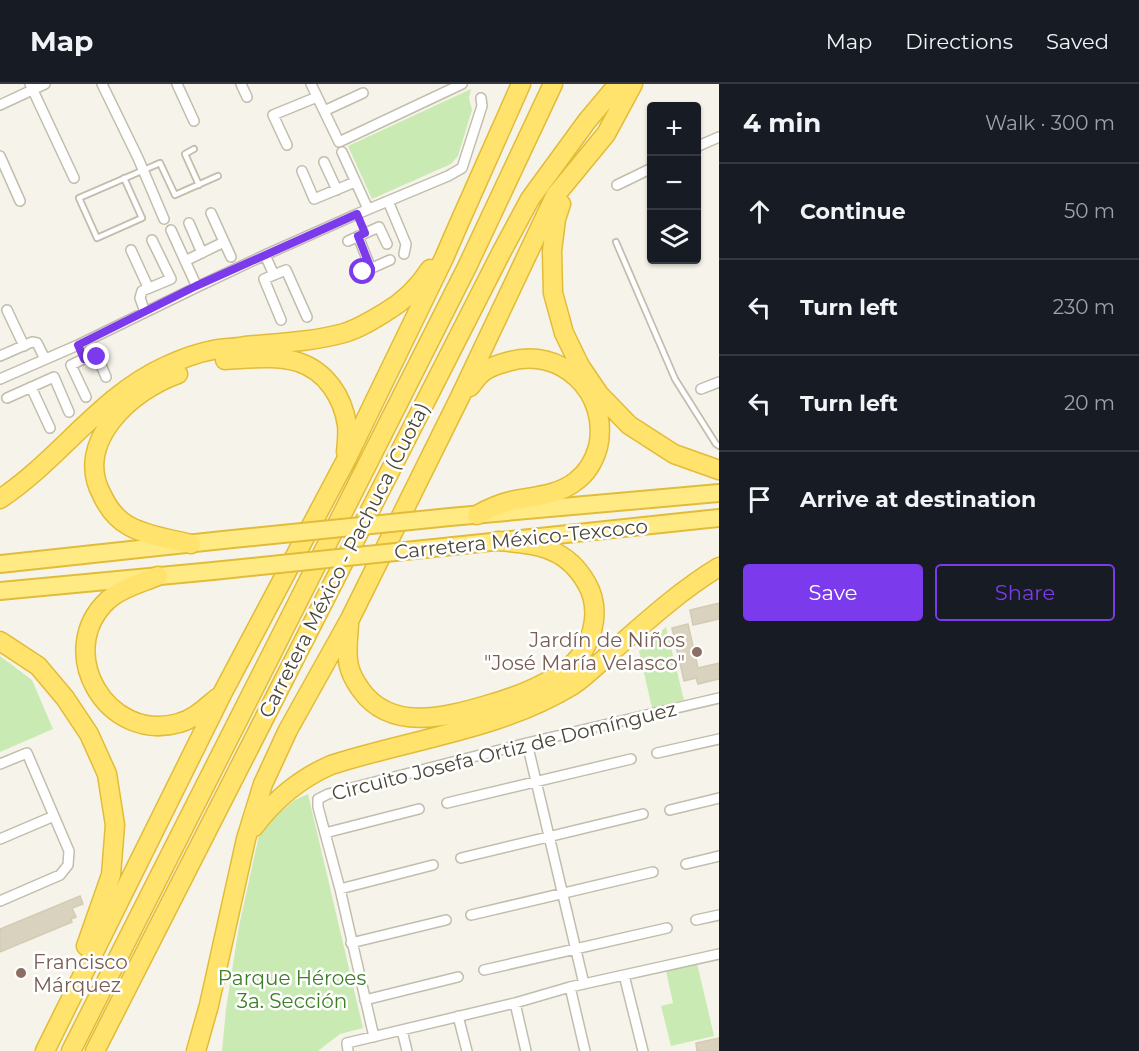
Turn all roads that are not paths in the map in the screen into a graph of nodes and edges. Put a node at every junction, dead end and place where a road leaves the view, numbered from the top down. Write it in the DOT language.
graph roads {
  1 [pos="45,84"];
  2 [pos="102,84"];
  3 [pos="177,84"];
  4 [pos="241,84"];
  5 [pos="311,84"];
  6 [pos="462,84"];
  7 [pos="521,84"];
  8 [pos="553,84"];
  9 [pos="618,84"];
  10 [pos="633,84"];
  11 [pos="31,87"];
  12 [pos="363,93"];
  13 [pos="247,97"];
  14 [pos="317,97"];
  15 [pos="481,98"];
  16 [pos="0,105"];
  17 [pos="324,111"];
  18 [pos="194,121"];
  19 [pos="719,136"];
  20 [pos="288,145"];
  21 [pos="701,145"];
  22 [pos="341,147"];
  23 [pos="194,149"];
  24 [pos="0,156"];
  25 [pos="324,162"];
  26 [pos="143,170"];
  27 [pos="647,170"];
  28 [pos="302,171"];
  29 [pos="218,176"];
  30 [pos="74,178"];
  31 [pos="124,178"];
  32 [pos="569,180"];
  33 [pos="355,182"];
  34 [pos="199,185"];
  35 [pos="617,185"];
  36 [pos="337,190"];
  37 [pos="20,201"];
  38 [pos="388,201"];
  39 [pos="368,209"];
  40 [pos="211,213"];
  41 [pos="357,214"];
  42 [pos="164,219"];
  43 [pos="189,223"];
  44 [pos="457,228"];
  45 [pos="171,230"];
  46 [pos="362,234"];
  47 [pos="152,240"];
  48 [pos="348,241"];
  49 [pos="224,242"];
  50 [pos="616,243"];
  51 [pos="387,244"];
  52 [pos="131,250"];
  53 [pos="202,253"];
  54 [pos="404,254"];
  55 [pos="265,255"];
  56 [pos="231,257"];
  57 [pos="390,260"];
  58 [pos="185,261"];
  59 [pos="274,275"];
  60 [pos="196,286"];
  61 [pos="148,287"];
  62 [pos="7,310"];
  63 [pos="145,312"];
  64 [pos="307,317"];
  65 [pos="281,320"];
  66 [pos="78,345"];
  67 [pos="24,346"];
  68 [pos="0,356"];
  69 [pos="45,359"];
  70 [pos="84,359"];
  71 [pos="33,365"];
  72 [pos="106,377"];
  73 [pos="0,379"];
  74 [pos="719,382"];
  75 [pos="41,383"];
  76 [pos="32,387"];
  77 [pos="701,389"];
  78 [pos="86,397"];
  79 [pos="460,397"];
  80 [pos="7,398"];
  81 [pos="69,412"];
  82 [pos="50,428"];
  83 [pos="719,446"];
  84 [pos="346,460"];
  85 [pos="719,470"];
  86 [pos="719,493"];
  87 [pos="0,499"];
  88 [pos="477,515"];
  89 [pos="719,518"];
  90 [pos="498,541"];
  91 [pos="191,543"];
  92 [pos="0,564"];
  93 [pos="719,567"];
  94 [pos="158,576"];
  95 [pos="0,591"];
  96 [pos="350,619"];
  97 [pos="0,640"];
  98 [pos="223,693"];
  99 [pos="719,698"];
  100 [pos="719,739"];
  101 [pos="527,743"];
  102 [pos="657,753"];
  103 [pos="631,759"];
  104 [pos="0,764"];
  105 [pos="536,781"];
  106 [pos="719,798"];
  107 [pos="447,803"];
  108 [pos="419,809"];
  109 [pos="670,810"];
  110 [pos="643,814"];
  111 [pos="54,816"];
  112 [pos="325,833"];
  113 [pos="549,838"];
  114 [pos="0,839"];
  115 [pos="246,839"];
  116 [pos="719,856"];
  117 [pos="460,858"];
  118 [pos="686,864"];
  119 [pos="433,865"];
  120 [pos="653,872"];
  121 [pos="340,889"];
  122 [pos="562,893"];
  123 [pos="0,901"];
  124 [pos="471,915"];
  125 [pos="719,915"];
  126 [pos="446,920"];
  127 [pos="696,920"];
  128 [pos="667,928"];
  129 [pos="351,943"];
  130 [pos="575,948"];
  131 [pos="719,954"];
  132 [pos="484,970"];
  133 [pos="624,975"];
  134 [pos="458,978"];
  135 [pos="584,984"];
  136 [pos="570,987"];
  137 [pos="365,1000"];
  138 [pos="514,1003"];
  139 [pos="209,1005"];
  140 [pos="458,1016"];
  141 [pos="61,1019"];
  142 [pos="402,1030"];
  143 [pos="374,1037"];
  144 [pos="348,1047"];
  145 [pos="45,1051"];
  146 [pos="71,1051"];
  147 [pos="95,1051"];
  148 [pos="196,1051"];
  149 [pos="203,1051"];
  150 [pos="407,1051"];
  151 [pos="467,1051"];
  152 [pos="526,1051"];
  153 [pos="585,1051"];
  154 [pos="643,1051"];
  1 -- 11 [label="street"];
  2 -- 26 [label="street"];
  3 -- 18 [label="street"];
  4 -- 13 [label="street"];
  5 -- 14 [label="street"];
  6 -- 22 [label="street"];
  7 -- 44 [label="highway"];
  8 -- 146 [label="highway, Carretera México - Pachuca (Cuota)"];
  9 -- 147 [label="highway, Carretera México - Pachuca (Cuota)"];
  10 -- 32 [label="highway"];
  11 -- 16 [label="street"];
  11 -- 30 [label="street"];
  12 -- 17 [label="street"];
  14 -- 17 [label="street"];
  14 -- 20 [label="street"];
  15 -- 38 [label="street"];
  17 -- 22 [label="street"];
  19 -- 21 [label="street"];
  22 -- 33 [label="street"];
  23 -- 34 [label="lane"];
  24 -- 37 [label="street"];
  25 -- 36 [label="street"];
  26 -- 31 [label="lane"];
  26 -- 34 [label="lane"];
  26 -- 42 [label="street"];
  27 -- 35 [label="street"];
  28 -- 36 [label="street"];
  29 -- 34 [label="lane"];
  31 -- 31 [label="lane"];
  32 -- 79 [label="highway"];
  32 -- 85 [label="highway"];
  33 -- 36 [label="street"];
  33 -- 39 [label="street"];
  38 -- 39 [label="street"];
  38 -- 54 [label="street"];
  39 -- 41 [label="street"];
  40 -- 49 [label="street"];
  41 -- 46 [label="street"];
  41 -- 55 [label="street"];
  43 -- 53 [label="street"];
  44 -- 84 [label="highway"];
  44 -- 87 [label="highway"];
  45 -- 58 [label="street"];
  46 -- 48 [label="street"];
  46 -- 51 [label="street"];
  46 -- 57 [label="street"];
  47 -- 61 [label="street"];
  49 -- 53 [label="street"];
  49 -- 56 [label="street"];
  50 -- 83 [label="lane"];
  52 -- 61 [label="street"];
  53 -- 58 [label="street"];
  55 -- 59 [label="street"];
  55 -- 60 [label="street"];
  58 -- 60 [label="street"];
  59 -- 64 [label="street"];
  59 -- 65 [label="street"];
  60 -- 63 [label="street"];
  61 -- 63 [label="street"];
  62 -- 67 [label="street"];
  63 -- 66 [label="street"];
  66 -- 69 [label="street"];
  66 -- 70 [label="street"];
  67 -- 68 [label="street"];
  67 -- 69 [label="street"];
  69 -- 71 [label="street"];
  70 -- 72 [label="street"];
  70 -- 78 [label="street"];
  71 -- 73 [label="street"];
  71 -- 75 [label="street"];
  74 -- 77 [label="street"];
  75 -- 76 [label="street"];
  75 -- 81 [label="street"];
  76 -- 80 [label="street"];
  76 -- 82 [label="street"];
  79 -- 88 [label="highway"];
  79 -- 96 [label="highway"];
  84 -- 91 [label="highway"];
  84 -- 98 [label="highway"];
  86 -- 88 [label="highway, Carretera México-Texcoco"];
  88 -- 91 [label="highway, Carretera México-Texcoco, bridge"];
  89 -- 90 [label="highway, Carretera México-Texcoco"];
  90 -- 94 [label="highway, Carretera México-Texcoco, bridge"];
  90 -- 96 [label="highway"];
  91 -- 92 [label="highway, Carretera México-Texcoco"];
  93 -- 115 [label="highway"];
  94 -- 95 [label="highway, Carretera México-Texcoco"];
  94 -- 98 [label="highway"];
  96 -- 115 [label="highway"];
  97 -- 141 [label="highway"];
  98 -- 141 [label="highway"];
  99 -- 101 [label="street, Circuito Josefa Ortiz de Domínguez"];
  100 -- 102 [label="street"];
  101 -- 105 [label="street"];
  101 -- 112 [label="street, Circuito Josefa Ortiz de Domínguez"];
  103 -- 105 [label="street"];
  104 -- 111 [label="street"];
  105 -- 107 [label="street"];
  105 -- 113 [label="street"];
  106 -- 109 [label="street"];
  108 -- 112 [label="street"];
  110 -- 113 [label="street"];
  111 -- 114 [label="street"];
  111 -- 123 [label="street"];
  112 -- 121 [label="street, Circuito Josefa Ortiz de Domínguez"];
  113 -- 117 [label="street"];
  113 -- 122 [label="street"];
  115 -- 139 [label="highway"];
  116 -- 118 [label="street"];
  119 -- 121 [label="street"];
  120 -- 122 [label="street"];
  121 -- 129 [label="street, Circuito Josefa Ortiz de Domínguez"];
  122 -- 124 [label="street"];
  122 -- 130 [label="street"];
  125 -- 127 [label="street"];
  126 -- 129 [label="street"];
  128 -- 130 [label="street"];
  129 -- 137 [label="street, Circuito Josefa Ortiz de Domínguez"];
  130 -- 132 [label="street"];
  130 -- 135 [label="street"];
  131 -- 133 [label="street"];
  133 -- 135 [label="street"];
  133 -- 154 [label="street"];
  134 -- 137 [label="street"];
  135 -- 136 [label="street"];
  136 -- 138 [label="street"];
  136 -- 153 [label="street"];
  137 -- 143 [label="street, Circuito Josefa Ortiz de Domínguez"];
  138 -- 140 [label="street"];
  138 -- 152 [label="street"];
  139 -- 148 [label="highway"];
  139 -- 149 [label="highway"];
  140 -- 142 [label="street"];
  140 -- 151 [label="street"];
  141 -- 145 [label="highway"];
  142 -- 143 [label="street"];
  142 -- 150 [label="street"];
  143 -- 144 [label="street"];
}
